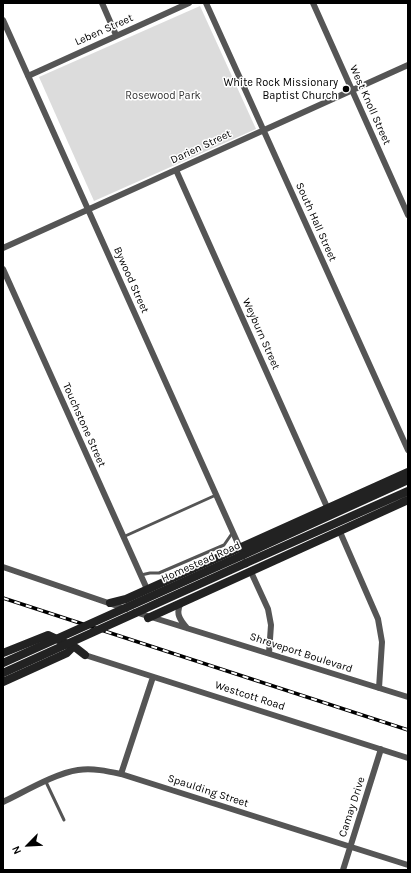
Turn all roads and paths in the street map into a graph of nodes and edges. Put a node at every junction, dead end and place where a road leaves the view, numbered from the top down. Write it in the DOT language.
graph roads {
  1 [pos="102,3"];
  2 [pos="188,3"];
  3 [pos="206,3"];
  4 [pos="313,3"];
  5 [pos="3,20"];
  6 [pos="116,35"];
  7 [pos="408,65"];
  8 [pos="28,76"];
  9 [pos="352,90"];
  10 [pos="263,130"];
  11 [pos="176,170"];
  12 [pos="89,210"];
  13 [pos="408,215"];
  14 [pos="3,248"];
  15 [pos="3,269"];
  16 [pos="408,450"];
  17 [pos="408,472"];
  18 [pos="408,480"];
  19 [pos="408,491"];
  20 [pos="216,495"];
  21 [pos="408,500"];
  22 [pos="327,507"];
  23 [pos="233,532"];
  24 [pos="340,532"];
  25 [pos="123,537"];
  26 [pos="243,555"];
  27 [pos="3,567"];
  28 [pos="251,572"];
  29 [pos="140,575"];
  30 [pos="147,590"];
  31 [pos="126,599"];
  32 [pos="110,603"];
  33 [pos="182,603"];
  34 [pos="124,608"];
  35 [pos="148,618"];
  36 [pos="187,628"];
  37 [pos="71,645"];
  38 [pos="3,653"];
  39 [pos="67,653"];
  40 [pos="269,653"];
  41 [pos="86,655"];
  42 [pos="3,663"];
  43 [pos="3,673"];
  44 [pos="153,677"];
  45 [pos="3,682"];
  46 [pos="379,688"];
  47 [pos="408,698"];
  48 [pos="381,749"];
  49 [pos="408,758"];
  50 [pos="121,774"];
  51 [pos="46,782"];
  52 [pos="3,802"];
  53 [pos="64,820"];
  54 [pos="350,846"];
  55 [pos="408,865"];
  56 [pos="343,870"];
  1 -- 6 [label="street"];
  2 -- 6 [label="street, Leben Street"];
  3 -- 10 [label="street, South Hall Street"];
  4 -- 9 [label="street, West Knoll Street"];
  5 -- 8 [label="street, Bywood Street"];
  6 -- 8 [label="street, Leben Street"];
  7 -- 9 [label="street, Darien Street"];
  8 -- 12 [label="street, Bywood Street"];
  9 -- 10 [label="street, Darien Street"];
  9 -- 13 [label="street, West Knoll Street"];
  10 -- 11 [label="street, Darien Street"];
  10 -- 16 [label="street, South Hall Street"];
  11 -- 12 [label="street, Darien Street"];
  11 -- 22 [label="street, Weyburn Street"];
  12 -- 14 [label="street, Darien Street"];
  12 -- 20 [label="street, Bywood Street"];
  15 -- 25 [label="street, Touchstone Street"];
  17 -- 22 [label="main road"];
  18 -- 26 [label="main road, Homestead Road"];
  19 -- 26 [label="main road, Homestead Road"];
  20 -- 23 [label="street, Bywood Street"];
  20 -- 25 [label="lane"];
  21 -- 24 [label="main road"];
  22 -- 26 [label="main road"];
  23 -- 26 [label="street, Bywood Street"];
  23 -- 29 [label="lane"];
  24 -- 28 [label="main road"];
  24 -- 46 [label="street"];
  25 -- 29 [label="street, Touchstone Street"];
  26 -- 30 [label="main road"];
  26 -- 42 [label="main road, Homestead Road, bridge"];
  26 -- 43 [label="main road, Homestead Road, bridge"];
  27 -- 32 [label="street, Shreveport Boulevard"];
  28 -- 33 [label="main road"];
  28 -- 40 [label="street"];
  29 -- 30 [label="street, Touchstone Street"];
  30 -- 31 [label="main road"];
  31 -- 32 [label="main road"];
  31 -- 34 [label="main road"];
  32 -- 34 [label="street, Shreveport Boulevard"];
  33 -- 35 [label="main road"];
  33 -- 36 [label="street"];
  34 -- 35 [label="street, Shreveport Boulevard"];
  35 -- 36 [label="street, Shreveport Boulevard"];
  36 -- 40 [label="street, Shreveport Boulevard"];
  37 -- 38 [label="main road"];
  37 -- 39 [label="main road"];
  37 -- 41 [label="main road"];
  39 -- 41 [label="main road"];
  39 -- 45 [label="main road"];
  40 -- 46 [label="street, Shreveport Boulevard"];
  41 -- 44 [label="street, Westcott Road"];
  44 -- 48 [label="street, Westcott Road"];
  44 -- 50 [label="street"];
  46 -- 47 [label="street, Shreveport Boulevard"];
  48 -- 49 [label="street, Westcott Road"];
  48 -- 54 [label="street, Camay Drive"];
  50 -- 51 [label="street, Spaulding Street"];
  50 -- 54 [label="street, Spaulding Street"];
  51 -- 52 [label="street, Spaulding Street"];
  51 -- 53 [label="lane"];
  54 -- 55 [label="street, Spaulding Street"];
  54 -- 56 [label="street, Camay Drive"];
}
